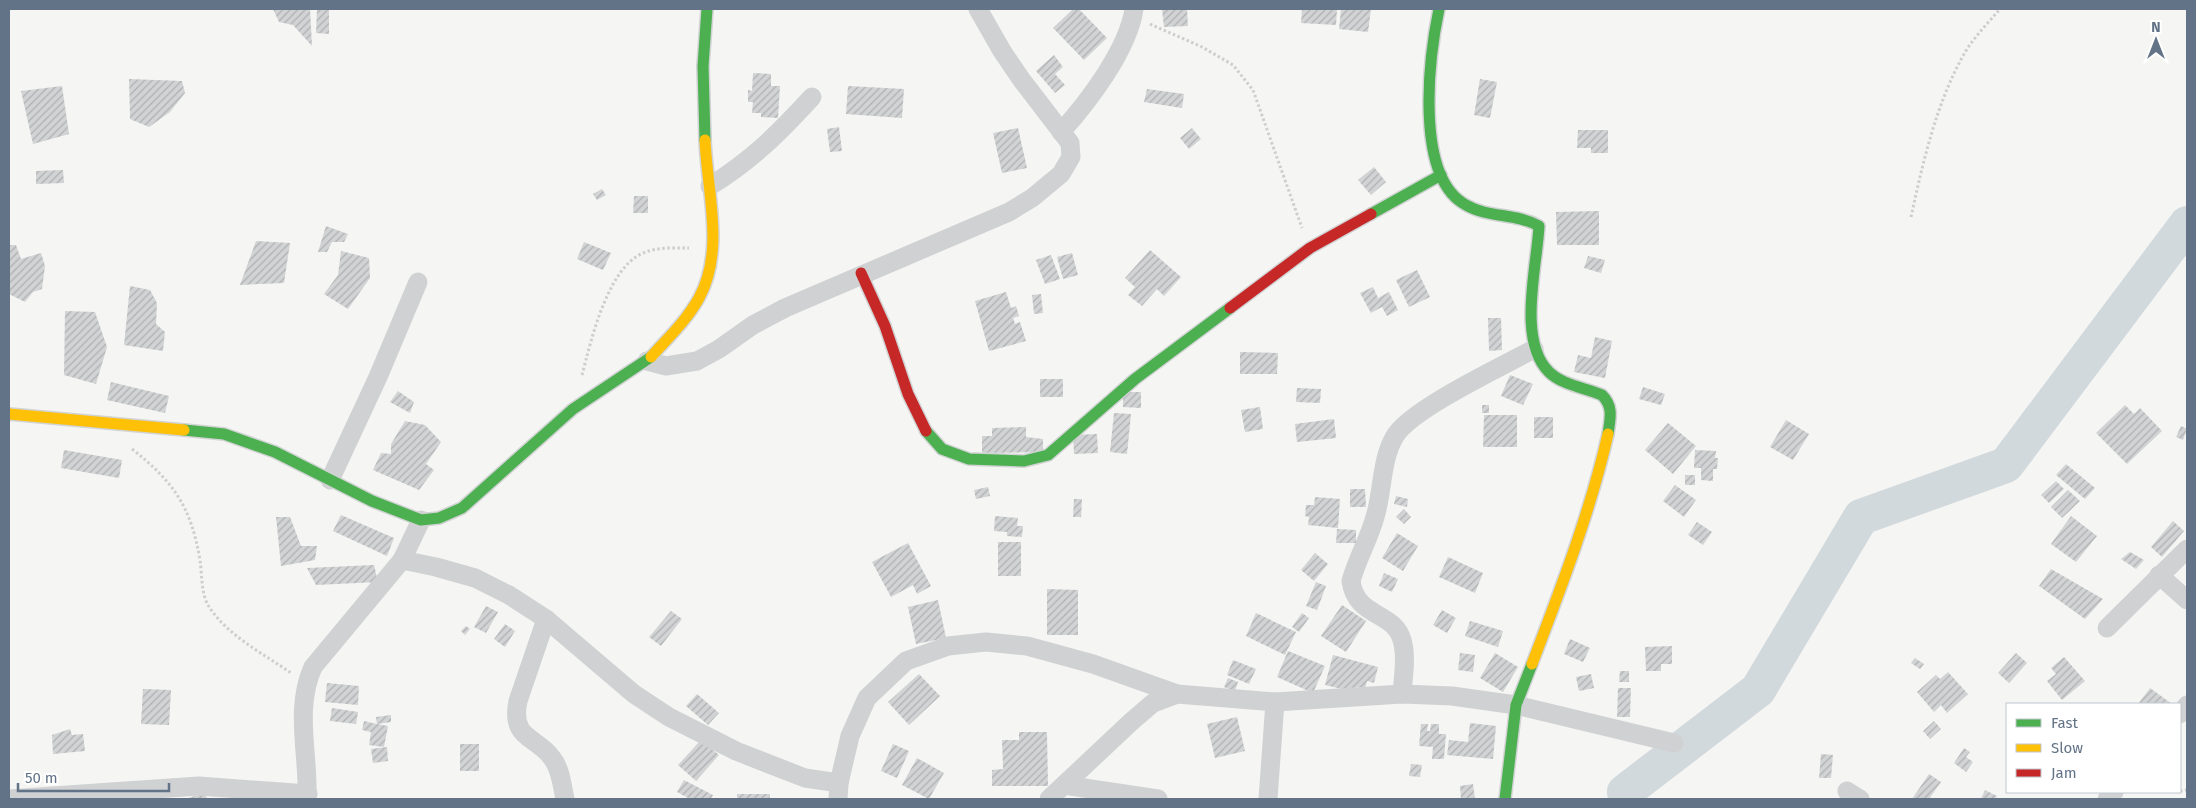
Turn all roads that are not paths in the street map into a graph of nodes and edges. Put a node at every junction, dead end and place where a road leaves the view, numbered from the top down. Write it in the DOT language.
graph roads {
  1 [pos="706,9"];
  2 [pos="978,9"];
  3 [pos="1439,9"];
  4 [pos="1134,13"];
  5 [pos="812,97"];
  6 [pos="1061,132"];
  7 [pos="1441,175"];
  8 [pos="710,186"];
  9 [pos="861,273"];
  10 [pos="418,282"];
  11 [pos="1534,350"];
  12 [pos="647,361"];
  13 [pos="9,414"];
  14 [pos="330,480"];
  15 [pos="421,520"];
  16 [pos="2187,549"];
  17 [pos="402,560"];
  18 [pos="2159,575"];
  19 [pos="2187,600"];
  20 [pos="546,619"];
  21 [pos="2107,628"];
  22 [pos="1177,694"];
  23 [pos="1402,694"];
  24 [pos="1275,702"];
  25 [pos="1516,705"];
  26 [pos="1674,743"];
  27 [pos="1064,785"];
  28 [pos="838,791"];
  29 [pos="308,796"];
  30 [pos="9,799"];
  31 [pos="565,799"];
  32 [pos="1049,799"];
  33 [pos="1158,799"];
  34 [pos="1268,799"];
  35 [pos="1505,799"];
  1 -- 8 [label="street"];
  2 -- 6 [label="street"];
  3 -- 7 [label="street"];
  4 -- 6 [label="street"];
  5 -- 8 [label="street"];
  6 -- 9 [label="street"];
  7 -- 9 [label="street"];
  7 -- 11 [label="street"];
  8 -- 12 [label="street"];
  9 -- 12 [label="street"];
  10 -- 14 [label="street"];
  11 -- 23 [label="street"];
  11 -- 25 [label="street"];
  12 -- 15 [label="street"];
  13 -- 14 [label="street"];
  14 -- 15 [label="street"];
  15 -- 17 [label="street"];
  16 -- 18 [label="street"];
  17 -- 20 [label="street"];
  17 -- 29 [label="street"];
  18 -- 19 [label="street"];
  18 -- 21 [label="street"];
  20 -- 28 [label="street"];
  20 -- 31 [label="street"];
  22 -- 24 [label="street"];
  22 -- 27 [label="street"];
  22 -- 28 [label="street"];
  23 -- 24 [label="street"];
  23 -- 25 [label="street"];
  24 -- 34 [label="street"];
  25 -- 26 [label="street"];
  25 -- 35 [label="street"];
  27 -- 32 [label="street"];
  27 -- 33 [label="street"];
  29 -- 30 [label="street"];
}
